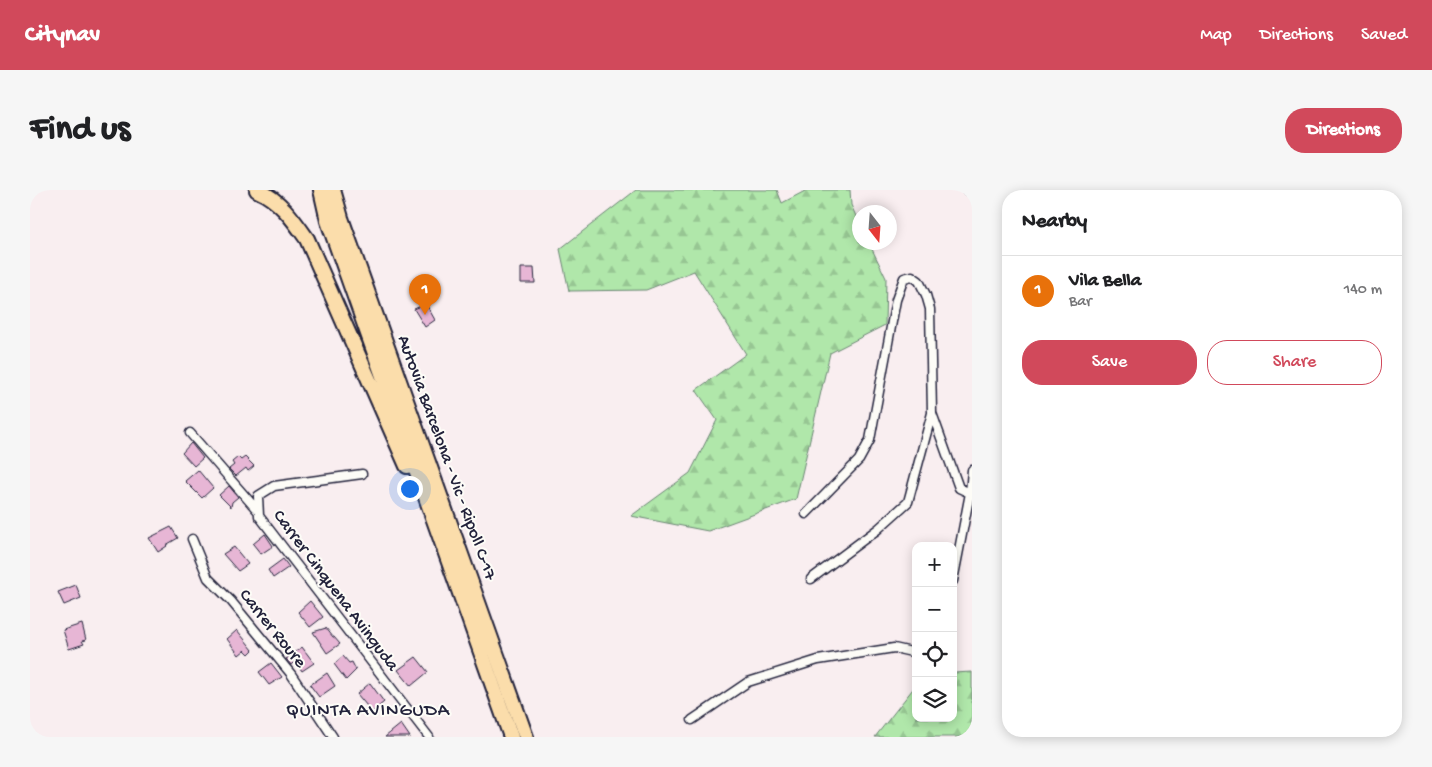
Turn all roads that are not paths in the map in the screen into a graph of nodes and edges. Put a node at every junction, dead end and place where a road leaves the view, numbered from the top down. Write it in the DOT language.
graph roads {
  1 [pos="257,190"];
  2 [pos="321,190"];
  3 [pos="334,190"];
  4 [pos="967,190"];
  5 [pos="972,192"];
  6 [pos="932,413"];
  7 [pos="190,433"];
  8 [pos="972,470"];
  9 [pos="362,474"];
  10 [pos="971,493"];
  11 [pos="258,510"];
  12 [pos="806,514"];
  13 [pos="192,539"];
  14 [pos="445,548"];
  15 [pos="957,561"];
  16 [pos="811,579"];
  17 [pos="912,652"];
  18 [pos="692,720"];
  19 [pos="333,737"];
  20 [pos="428,737"];
  21 [pos="511,737"];
  22 [pos="526,737"];
  1 -- 14 [label="highway"];
  2 -- 14 [label="highway, Autovia Barcelona - Vic - Ripoll C-17"];
  3 -- 22 [label="highway, Autovia Barcelona - Vic - Ripoll C-17"];
  4 -- 5 [label="street"];
  6 -- 10 [label="street"];
  6 -- 12 [label="street"];
  6 -- 16 [label="street"];
  7 -- 11 [label="street"];
  8 -- 10 [label="street"];
  9 -- 11 [label="street, Carrer Cinquena Avinguda"];
  10 -- 15 [label="street"];
  11 -- 20 [label="street, Carrer Cinquena Avinguda"];
  13 -- 19 [label="street, Carrer Roure"];
  14 -- 21 [label="highway, Autovia Barcelona - Vic - Ripoll C-17"];
  17 -- 18 [label="street"];
}
